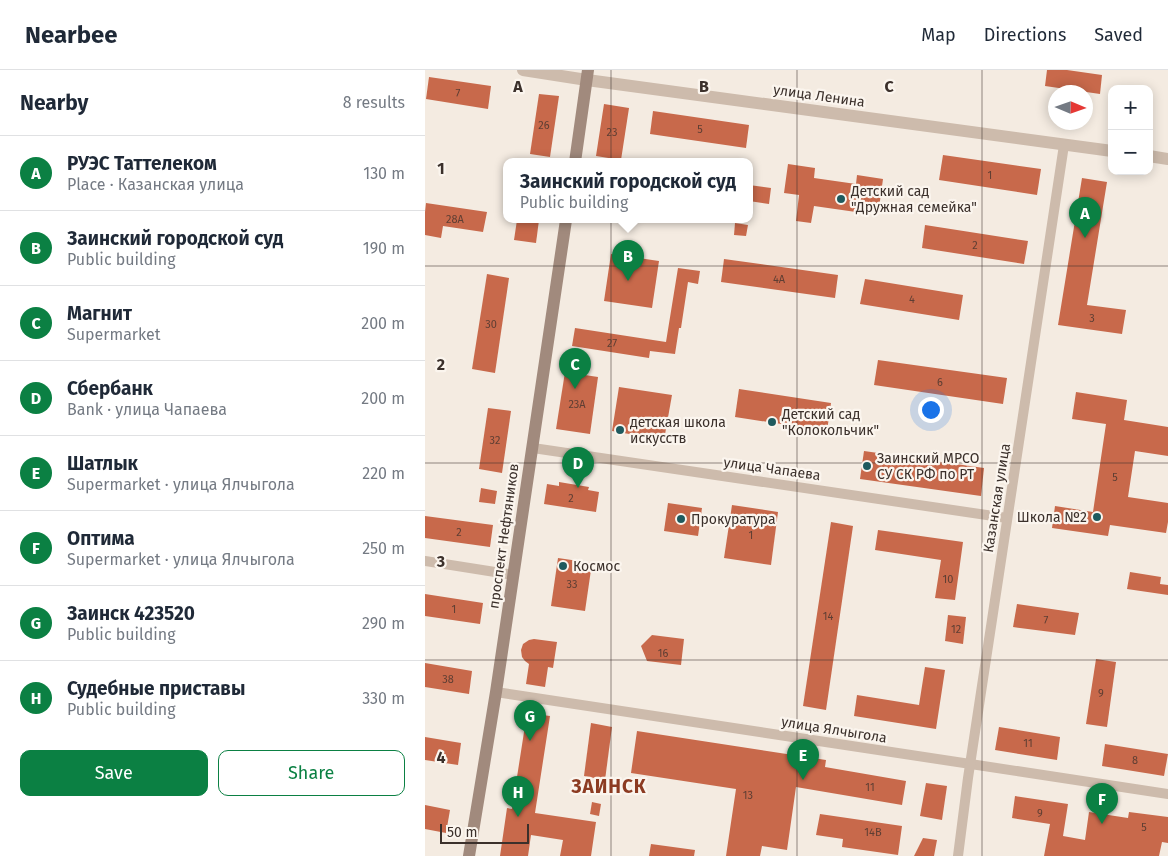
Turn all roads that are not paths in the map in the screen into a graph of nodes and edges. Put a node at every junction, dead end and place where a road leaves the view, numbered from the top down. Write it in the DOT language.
graph roads {
  1 [pos="523,70"];
  2 [pos="587,75"];
  3 [pos="1064,144"];
  4 [pos="1108,150"];
  5 [pos="1153,157"];
  6 [pos="576,158"];
  7 [pos="1168,159"];
  8 [pos="566,223"];
  9 [pos="533,448"];
  10 [pos="1007,518"];
  11 [pos="425,561"];
  12 [pos="514,575"];
  13 [pos="496,692"];
  14 [pos="970,764"];
  15 [pos="1168,794"];
  16 [pos="469,856"];
  17 [pos="958,856"];
  1 -- 2 [label="street, улица Ленина"];
  2 -- 3 [label="street, улица Ленина"];
  2 -- 6 [label="main road"];
  3 -- 4 [label="street, улица Ленина"];
  3 -- 10 [label="street, Казанская улица"];
  5 -- 7 [label="street"];
  8 -- 9 [label="main road, проспект Нефтяников"];
  9 -- 10 [label="street, улица Чапаева"];
  9 -- 12 [label="main road, проспект Нефтяников"];
  10 -- 14 [label="street, Казанская улица"];
  11 -- 12 [label="street"];
  12 -- 13 [label="main road, проспект Нефтяников"];
  13 -- 14 [label="street, улица Ялчыгола"];
  13 -- 16 [label="main road, проспект Нефтяников"];
  14 -- 15 [label="street, улица Ялчыгола"];
  14 -- 17 [label="street, Казанская улица"];
}
